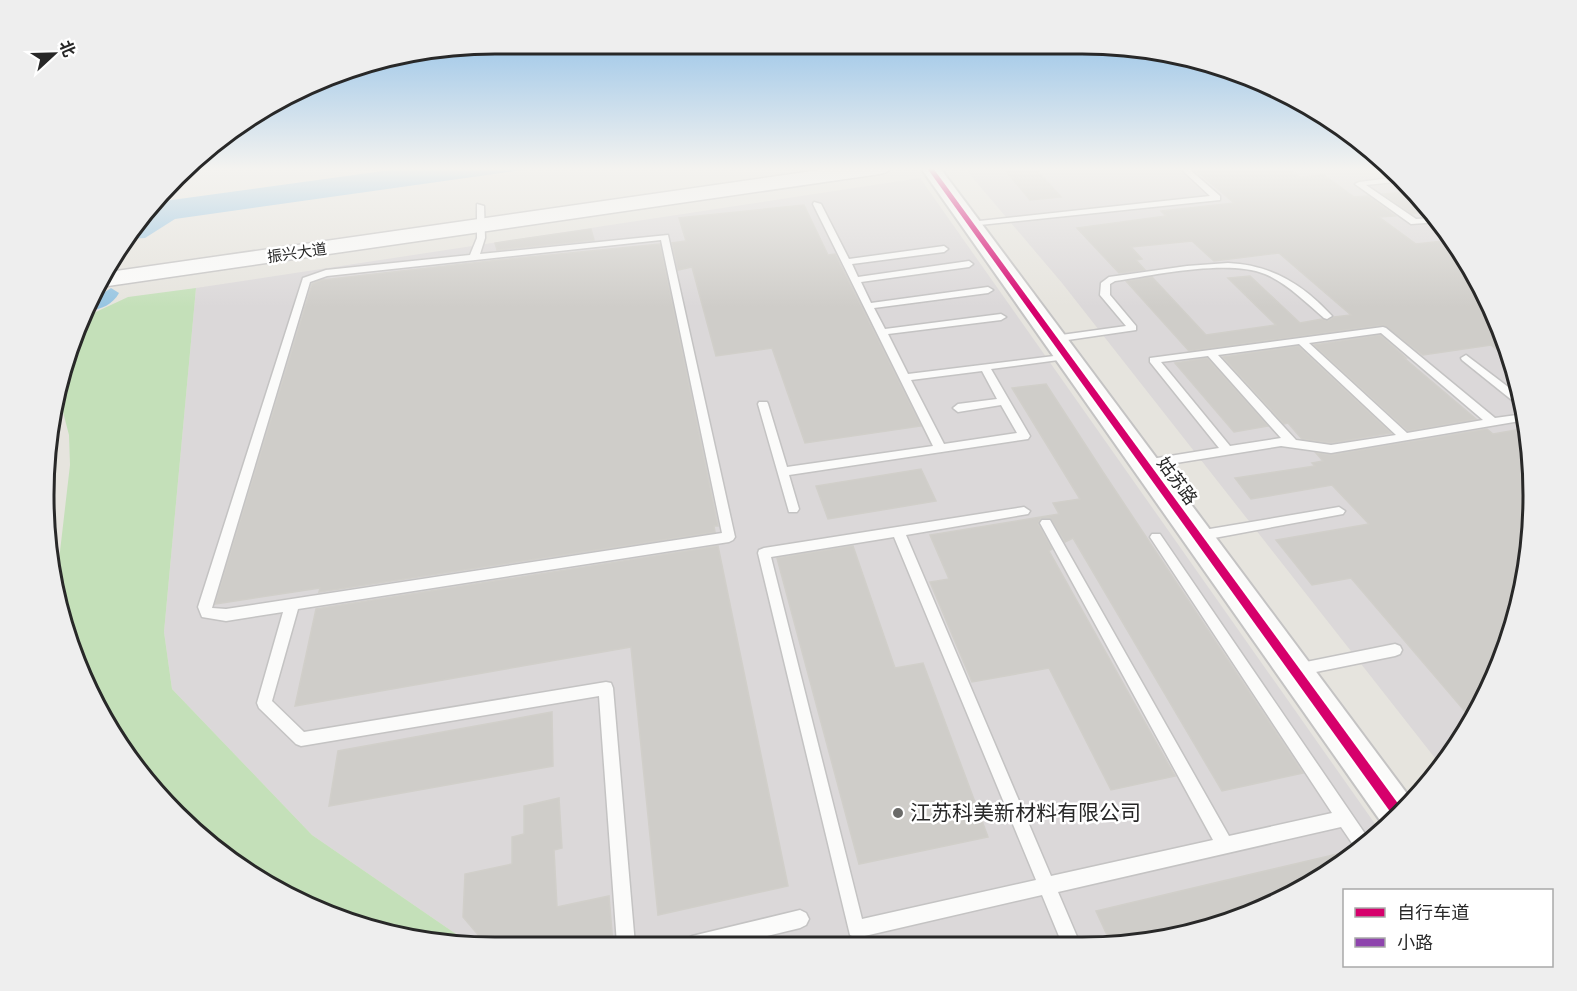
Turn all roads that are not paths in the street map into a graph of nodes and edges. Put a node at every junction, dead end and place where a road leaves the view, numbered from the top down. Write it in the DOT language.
graph roads {
  1 [pos="490,214"];
  2 [pos="496,214"];
  3 [pos="822,214"];
  4 [pos="963,214"];
  5 [pos="1063,214"];
  6 [pos="1403,214"];
  7 [pos="481,216"];
  8 [pos="1427,221"];
  9 [pos="970,224"];
  10 [pos="944,249"];
  11 [pos="124,257"];
  12 [pos="474,257"];
  13 [pos="846,262"];
  14 [pos="969,264"];
  15 [pos="111,279"];
  16 [pos="855,280"];
  17 [pos="988,290"];
  18 [pos="868,306"];
  19 [pos="1327,316"];
  20 [pos="1001,317"];
  21 [pos="882,332"];
  22 [pos="1301,341"];
  23 [pos="1060,347"];
  24 [pos="1211,353"];
  25 [pos="1466,358"];
  26 [pos="985,367"];
  27 [pos="904,378"];
  28 [pos="1511,394"];
  29 [pos="1004,401"];
  30 [pos="763,404"];
  31 [pos="958,408"];
  32 [pos="1516,418"];
  33 [pos="1492,422"];
  34 [pos="1405,437"];
  35 [pos="1293,444"];
  36 [pos="940,448"];
  37 [pos="1227,451"];
  38 [pos="1145,464"];
  39 [pos="782,472"];
  40 [pos="793,509"];
  41 [pos="1024,511"];
  42 [pos="1340,511"];
  43 [pos="1046,523"];
  44 [pos="898,531"];
  45 [pos="1156,537"];
  46 [pos="1197,537"];
  47 [pos="292,605"];
  48 [pos="1395,650"];
  49 [pos="1294,670"];
  50 [pos="1394,808"];
  51 [pos="1345,818"];
  52 [pos="1359,838"];
  53 [pos="1225,845"];
  54 [pos="1046,885"];
  55 [pos="800,919"];
  56 [pos="625,937"];
  57 [pos="725,937"];
  58 [pos="1068,937"];
  1 -- 7 [label="main road, 振兴大道"];
  2 -- 7 [label="main road, 振兴大道"];
  3 -- 13 [label="lane"];
  4 -- 9 [label="street, 姑苏路"];
  5 -- 9 [label="lane"];
  6 -- 8 [label="lane"];
  7 -- 11 [label="main road, 振兴大道"];
  7 -- 12 [label="lane"];
  7 -- 15 [label="main road, 振兴大道"];
  9 -- 23 [label="street, 姑苏路"];
  10 -- 13 [label="lane"];
  12 -- 47 [label="lane"];
  12 -- 47 [label="lane"];
  13 -- 16 [label="lane"];
  14 -- 16 [label="lane"];
  16 -- 18 [label="lane"];
  17 -- 18 [label="lane"];
  18 -- 21 [label="lane"];
  19 -- 23 [label="lane"];
  20 -- 21 [label="lane"];
  21 -- 27 [label="lane"];
  22 -- 24 [label="lane"];
  22 -- 33 [label="lane"];
  22 -- 34 [label="lane"];
  23 -- 26 [label="lane"];
  23 -- 38 [label="street, 姑苏路"];
  24 -- 35 [label="lane"];
  24 -- 37 [label="lane"];
  25 -- 28 [label="lane"];
  26 -- 27 [label="lane"];
  26 -- 29 [label="lane"];
  27 -- 36 [label="lane"];
  29 -- 31 [label="lane"];
  29 -- 36 [label="lane"];
  30 -- 39 [label="lane"];
  32 -- 33 [label="lane"];
  33 -- 34 [label="lane"];
  34 -- 35 [label="lane"];
  35 -- 37 [label="lane"];
  36 -- 39 [label="lane"];
  37 -- 38 [label="lane"];
  38 -- 46 [label="street, 姑苏路"];
  39 -- 40 [label="lane"];
  41 -- 44 [label="lane"];
  42 -- 46 [label="lane"];
  43 -- 53 [label="lane"];
  44 -- 54 [label="lane"];
  44 -- 54 [label="lane"];
  45 -- 51 [label="lane"];
  46 -- 49 [label="street, 姑苏路"];
  47 -- 56 [label="lane"];
  48 -- 49 [label="lane"];
  49 -- 50 [label="street, 姑苏路"];
  51 -- 52 [label="lane"];
  51 -- 53 [label="lane"];
  53 -- 54 [label="lane"];
  54 -- 58 [label="lane"];
  55 -- 57 [label="lane"];
}
